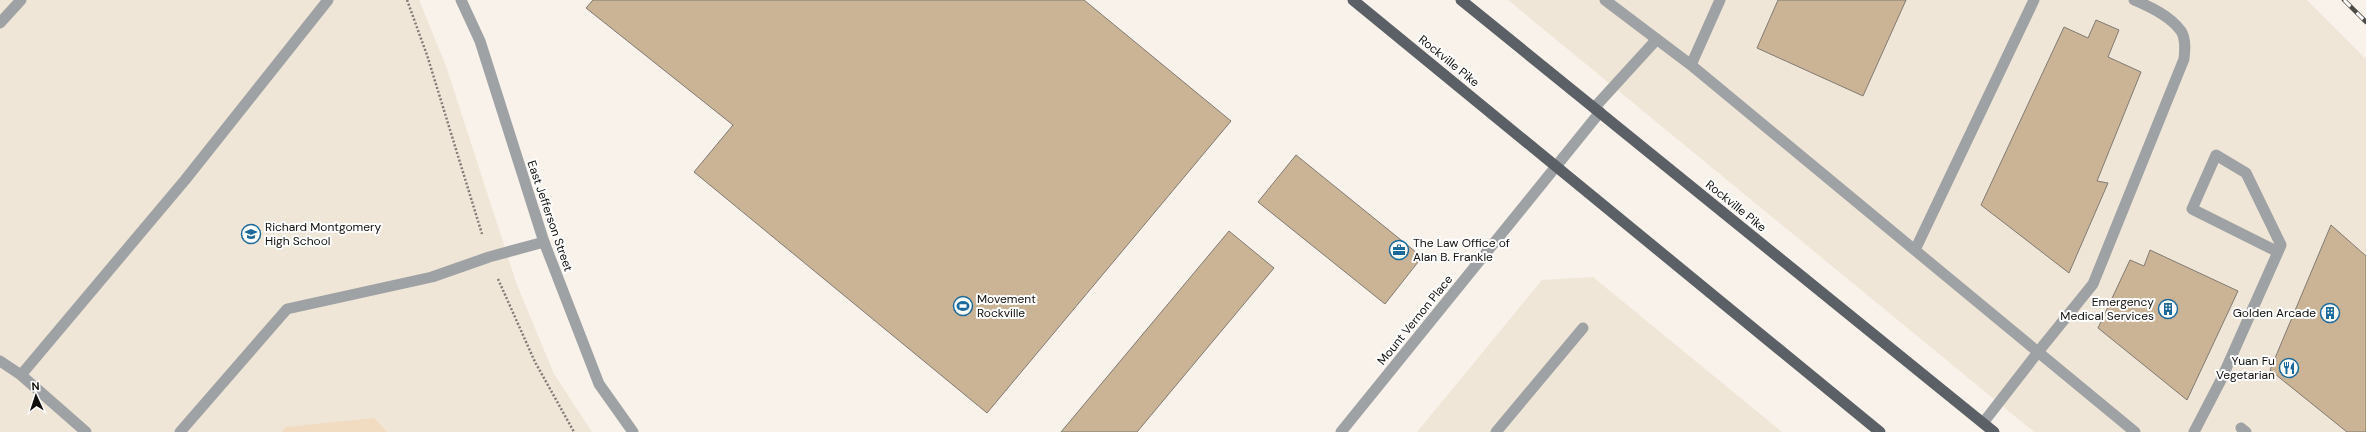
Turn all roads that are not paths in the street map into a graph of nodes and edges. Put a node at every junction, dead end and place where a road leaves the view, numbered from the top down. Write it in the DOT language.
graph roads {
  1 [pos="21,0"];
  2 [pos="328,0"];
  3 [pos="461,0"];
  4 [pos="1353,0"];
  5 [pos="1461,0"];
  6 [pos="1720,0"];
  7 [pos="2034,0"];
  8 [pos="2134,0"];
  9 [pos="1611,2"];
  10 [pos="0,23"];
  11 [pos="1657,39"];
  12 [pos="1691,65"];
  13 [pos="1597,110"];
  14 [pos="1557,166"];
  15 [pos="544,242"];
  16 [pos="1915,250"];
  17 [pos="2278,252"];
  18 [pos="1583,328"];
  19 [pos="2038,352"];
  20 [pos="0,361"];
  21 [pos="21,375"];
  22 [pos="1983,423"];
  23 [pos="86,432"];
  24 [pos="180,432"];
  25 [pos="633,432"];
  26 [pos="1341,432"];
  27 [pos="1496,432"];
  28 [pos="1880,432"];
  29 [pos="1994,432"];
  30 [pos="2135,432"];
  31 [pos="2194,432"];
  1 -- 10 [label="street"];
  2 -- 21 [label="street"];
  3 -- 15 [label="street, East Jefferson Street"];
  4 -- 14 [label="main road, Rockville Pike"];
  5 -- 13 [label="main road, Rockville Pike"];
  6 -- 12 [label="street"];
  7 -- 16 [label="street"];
  8 -- 19 [label="street"];
  9 -- 11 [label="street"];
  11 -- 12 [label="street"];
  11 -- 13 [label="street, Mount Vernon Place"];
  12 -- 16 [label="street"];
  13 -- 14 [label="street, Mount Vernon Place"];
  13 -- 22 [label="main road, Rockville Pike"];
  14 -- 26 [label="street, Mount Vernon Place"];
  14 -- 28 [label="main road, Rockville Pike"];
  15 -- 24 [label="street"];
  15 -- 25 [label="street, East Jefferson Street"];
  16 -- 19 [label="street"];
  17 -- 17 [label="street"];
  17 -- 31 [label="street"];
  18 -- 27 [label="street"];
  19 -- 22 [label="street"];
  19 -- 30 [label="street"];
  20 -- 21 [label="street"];
  21 -- 23 [label="street"];
  22 -- 29 [label="main road, Rockville Pike"];
}
